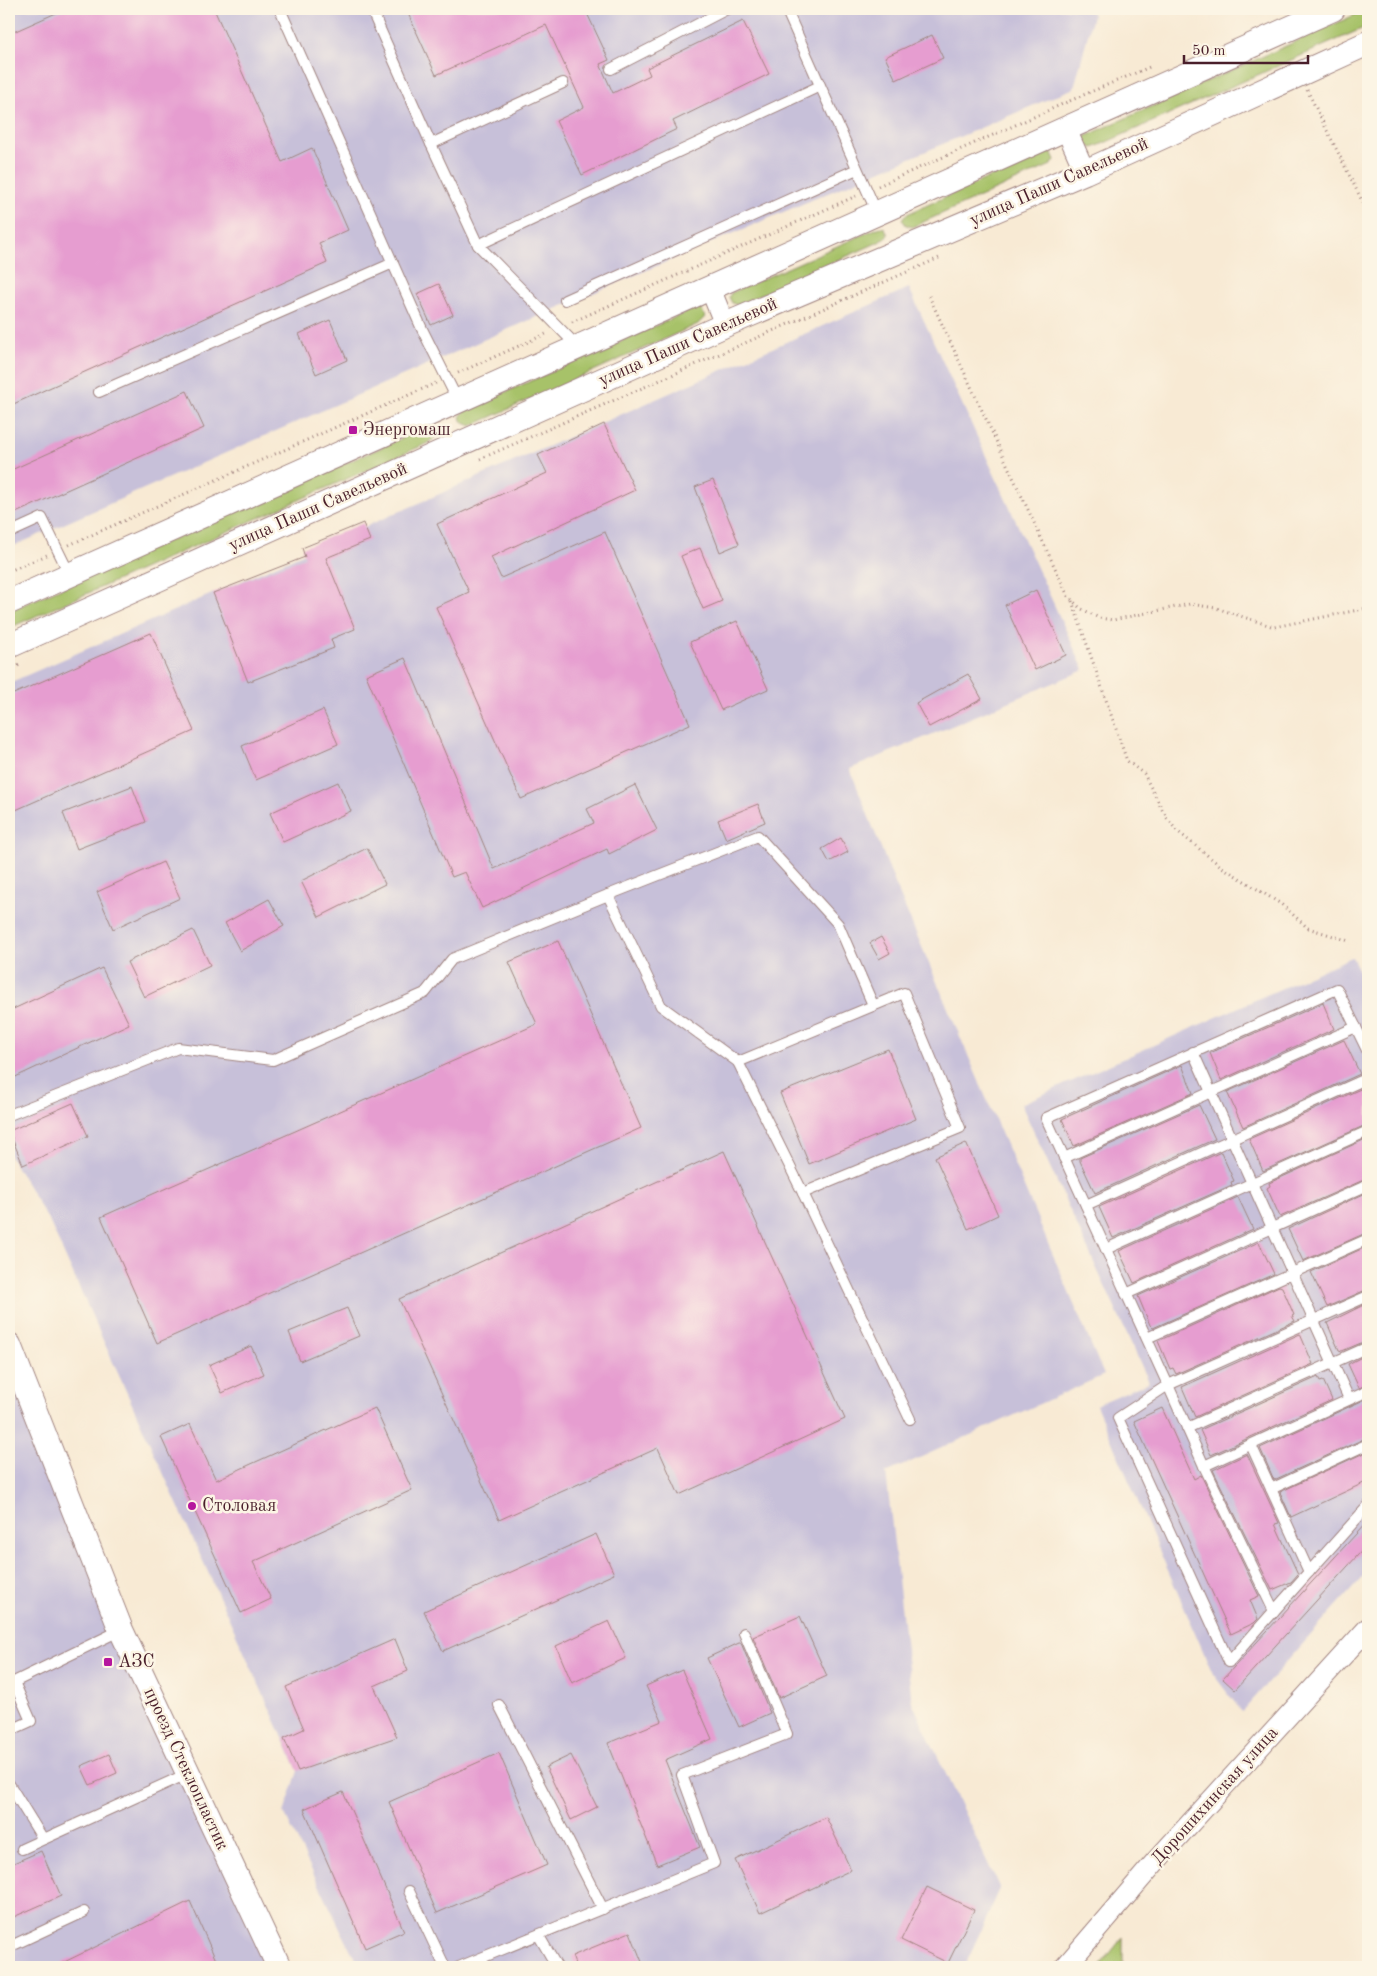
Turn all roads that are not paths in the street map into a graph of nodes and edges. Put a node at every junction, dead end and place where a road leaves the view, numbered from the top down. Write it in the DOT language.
graph roads {
  1 [pos="280,9"];
  2 [pos="371,9"];
  3 [pos="728,9"];
  4 [pos="786,9"];
  5 [pos="1333,9"];
  6 [pos="1368,42"];
  7 [pos="611,69"];
  8 [pos="563,83"];
  9 [pos="820,86"];
  10 [pos="1066,129"];
  11 [pos="431,144"];
  12 [pos="857,169"];
  13 [pos="1085,172"];
  14 [pos="877,213"];
  15 [pos="478,245"];
  16 [pos="393,263"];
  17 [pos="710,288"];
  18 [pos="565,300"];
  19 [pos="726,324"];
  20 [pos="578,347"];
  21 [pos="100,392"];
  22 [pos="458,401"];
  23 [pos="9,533"];
  24 [pos="70,575"];
  25 [pos="9,602"];
  26 [pos="9,646"];
  27 [pos="608,895"];
  28 [pos="873,1005"];
  29 [pos="1356,1026"];
  30 [pos="1193,1052"];
  31 [pos="1368,1052"];
  32 [pos="738,1062"];
  33 [pos="1368,1078"];
  34 [pos="1211,1092"];
  35 [pos="9,1114"];
  36 [pos="1368,1131"];
  37 [pos="1232,1139"];
  38 [pos="1064,1158"];
  39 [pos="1252,1183"];
  40 [pos="1368,1185"];
  41 [pos="803,1194"];
  42 [pos="1086,1205"];
  43 [pos="1272,1228"];
  44 [pos="1368,1238"];
  45 [pos="1106,1249"];
  46 [pos="1292,1273"];
  47 [pos="1126,1294"];
  48 [pos="1368,1296"];
  49 [pos="1313,1321"];
  50 [pos="1147,1338"];
  51 [pos="9,1345"];
  52 [pos="1368,1347"];
  53 [pos="1332,1363"];
  54 [pos="1168,1384"];
  55 [pos="1368,1391"];
  56 [pos="1349,1399"];
  57 [pos="910,1419"];
  58 [pos="1187,1428"];
  59 [pos="1368,1444"];
  60 [pos="1251,1445"];
  61 [pos="1204,1466"];
  62 [pos="1271,1489"];
  63 [pos="1368,1506"];
  64 [pos="1309,1572"];
  65 [pos="1274,1611"];
  66 [pos="1368,1628"];
  67 [pos="121,1630"];
  68 [pos="744,1633"];
  69 [pos="499,1705"];
  70 [pos="9,1731"];
  71 [pos="188,1773"];
  72 [pos="9,1784"];
  73 [pos="42,1839"];
  74 [pos="22,1849"];
  75 [pos="408,1891"];
  76 [pos="602,1909"];
  77 [pos="84,1912"];
  78 [pos="539,1936"];
  79 [pos="9,1947"];
  80 [pos="279,1967"];
  81 [pos="445,1967"];
  82 [pos="459,1967"];
  83 [pos="557,1967"];
  84 [pos="1066,1967"];
  1 -- 16 [label="lane"];
  2 -- 11 [label="lane"];
  3 -- 7 [label="lane"];
  4 -- 9 [label="lane"];
  5 -- 10 [label="street"];
  6 -- 13 [label="street, улица Паши Савельевой"];
  8 -- 11 [label="lane"];
  9 -- 12 [label="lane"];
  9 -- 15 [label="lane"];
  10 -- 13 [label="street"];
  10 -- 14 [label="street"];
  11 -- 15 [label="lane"];
  12 -- 14 [label="lane"];
  12 -- 18 [label="lane"];
  13 -- 19 [label="street, улица Паши Савельевой"];
  14 -- 17 [label="street"];
  15 -- 20 [label="lane"];
  16 -- 21 [label="lane"];
  16 -- 22 [label="lane"];
  17 -- 19 [label="street"];
  17 -- 20 [label="street"];
  19 -- 26 [label="street, улица Паши Савельевой"];
  20 -- 22 [label="street"];
  22 -- 24 [label="street"];
  23 -- 24 [label="lane"];
  24 -- 25 [label="street"];
  27 -- 28 [label="lane"];
  27 -- 32 [label="lane"];
  27 -- 35 [label="lane"];
  28 -- 32 [label="lane"];
  28 -- 41 [label="lane"];
  29 -- 30 [label="lane"];
  29 -- 31 [label="lane"];
  29 -- 34 [label="lane"];
  30 -- 34 [label="lane"];
  30 -- 38 [label="lane"];
  32 -- 41 [label="lane"];
  33 -- 37 [label="lane"];
  34 -- 37 [label="lane"];
  34 -- 38 [label="lane"];
  36 -- 39 [label="lane"];
  37 -- 39 [label="lane"];
  37 -- 42 [label="lane"];
  38 -- 42 [label="lane"];
  39 -- 43 [label="lane"];
  39 -- 45 [label="lane"];
  40 -- 43 [label="lane"];
  41 -- 57 [label="lane"];
  42 -- 45 [label="lane"];
  43 -- 46 [label="lane"];
  43 -- 47 [label="lane"];
  44 -- 46 [label="lane"];
  45 -- 47 [label="lane"];
  46 -- 49 [label="lane"];
  46 -- 50 [label="lane"];
  47 -- 50 [label="lane"];
  48 -- 49 [label="lane"];
  49 -- 53 [label="lane"];
  49 -- 54 [label="lane"];
  50 -- 54 [label="lane"];
  51 -- 67 [label="street, проезд Стеклопластик"];
  52 -- 53 [label="lane"];
  53 -- 56 [label="lane"];
  53 -- 58 [label="lane"];
  54 -- 58 [label="lane"];
  54 -- 65 [label="lane"];
  55 -- 56 [label="lane"];
  56 -- 60 [label="lane"];
  58 -- 61 [label="lane"];
  59 -- 62 [label="lane"];
  60 -- 61 [label="lane"];
  60 -- 62 [label="lane"];
  61 -- 65 [label="lane"];
  62 -- 64 [label="lane"];
  63 -- 64 [label="lane"];
  64 -- 65 [label="lane"];
  66 -- 84 [label="street, Дорошихинская улица"];
  67 -- 70 [label="lane"];
  67 -- 71 [label="street, проезд Стеклопластик"];
  68 -- 76 [label="lane"];
  69 -- 76 [label="lane"];
  71 -- 73 [label="lane"];
  71 -- 80 [label="street, проезд Стеклопластик"];
  72 -- 73 [label="lane"];
  73 -- 74 [label="lane"];
  75 -- 81 [label="lane"];
  76 -- 78 [label="lane"];
  77 -- 79 [label="lane"];
  78 -- 82 [label="lane"];
  78 -- 83 [label="lane"];
}
